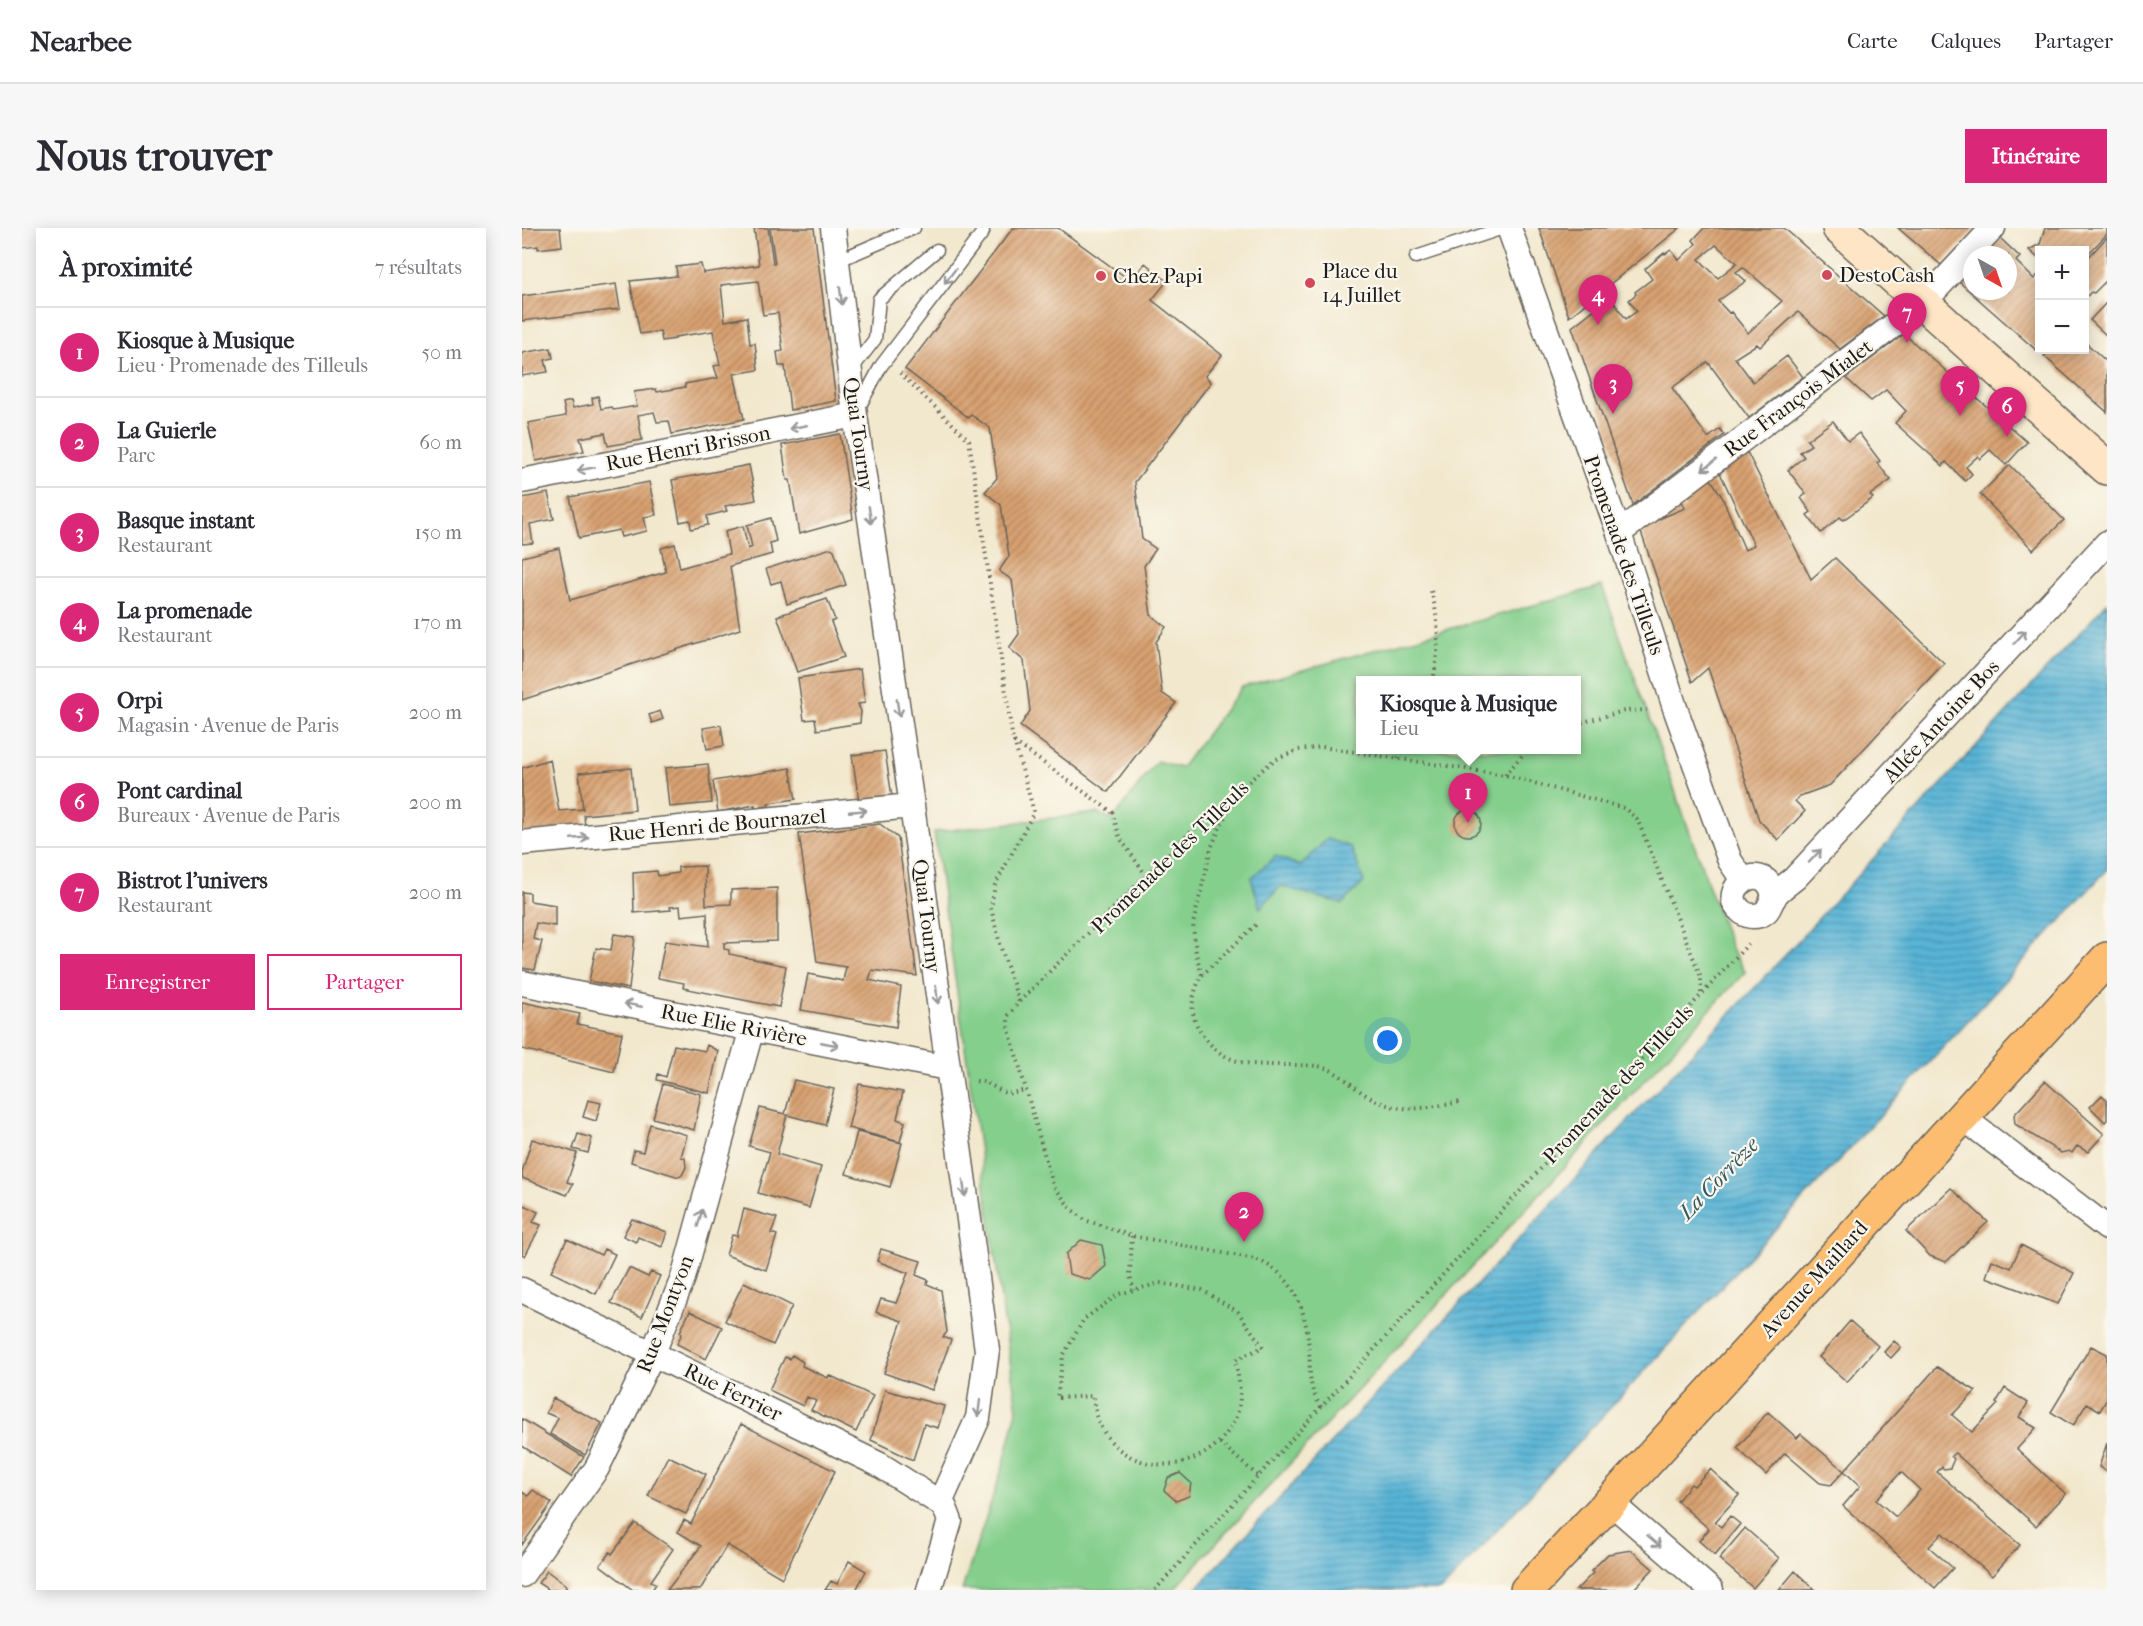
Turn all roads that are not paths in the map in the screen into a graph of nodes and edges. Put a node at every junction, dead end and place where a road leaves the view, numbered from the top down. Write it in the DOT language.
graph roads {
  1 [pos="833,228"];
  2 [pos="914,228"];
  3 [pos="1503,228"];
  4 [pos="1509,228"];
  5 [pos="1839,228"];
  6 [pos="1993,228"];
  7 [pos="984,230"];
  8 [pos="937,250"];
  9 [pos="1416,257"];
  10 [pos="837,261"];
  11 [pos="1923,303"];
  12 [pos="850,372"];
  13 [pos="855,415"];
  14 [pos="2106,466"];
  15 [pos="522,481"];
  16 [pos="1619,533"];
  17 [pos="2107,543"];
  18 [pos="912,806"];
  19 [pos="522,843"];
  20 [pos="1743,880"];
  21 [pos="1774,898"];
  22 [pos="2105,960"];
  23 [pos="522,982"];
  24 [pos="752,1028"];
  25 [pos="948,1075"];
  26 [pos="1962,1117"];
  27 [pos="2107,1228"];
  28 [pos="522,1290"];
  29 [pos="653,1353"];
  30 [pos="1610,1502"];
  31 [pos="940,1503"];
  32 [pos="522,1575"];
  33 [pos="929,1590"];
  34 [pos="1527,1590"];
  35 [pos="1711,1590"];
  1 -- 10 [label="street, Quai Tourny"];
  2 -- 10 [label="lane"];
  3 -- 9 [label="lane"];
  4 -- 16 [label="street, Promenade des Tilleuls"];
  5 -- 11 [label="main road"];
  6 -- 11 [label="street, Rue François Mialet"];
  7 -- 13 [label="lane, one-way"];
  8 -- 12 [label="lane"];
  10 -- 12 [label="street, Quai Tourny, one-way"];
  11 -- 14 [label="main road"];
  11 -- 16 [label="street, Rue François Mialet, one-way"];
  12 -- 13 [label="street, Quai Tourny"];
  13 -- 15 [label="street, Rue Henri Brisson, one-way"];
  13 -- 18 [label="street, Quai Tourny, one-way"];
  16 -- 20 [label="street, Promenade des Tilleuls"];
  21 -- 17 [label="street, Allée Antoine Bos, one-way"];
  19 -- 18 [label="street, Rue Henri de Bournazel, one-way"];
  18 -- 25 [label="street, Quai Tourny, one-way"];
  20 -- 21 [label="street"];
  20 -- 21 [label="street"];
  22 -- 26 [label="main road, Avenue Maillard"];
  24 -- 23 [label="street, Rue Elie Rivière, one-way"];
  24 -- 25 [label="street, Rue Elie Rivière, one-way"];
  29 -- 24 [label="street, Rue Montyon, one-way"];
  25 -- 31 [label="street, Quai Tourny, one-way"];
  26 -- 27 [label="street"];
  26 -- 30 [label="main road, Avenue Maillard"];
  28 -- 29 [label="street, Rue Ferrier"];
  29 -- 31 [label="street, Rue Ferrier"];
  29 -- 32 [label="street, Rue Montyon"];
  30 -- 34 [label="main road, Avenue Maillard"];
  30 -- 35 [label="street, one-way"];
  31 -- 33 [label="street"];
}
